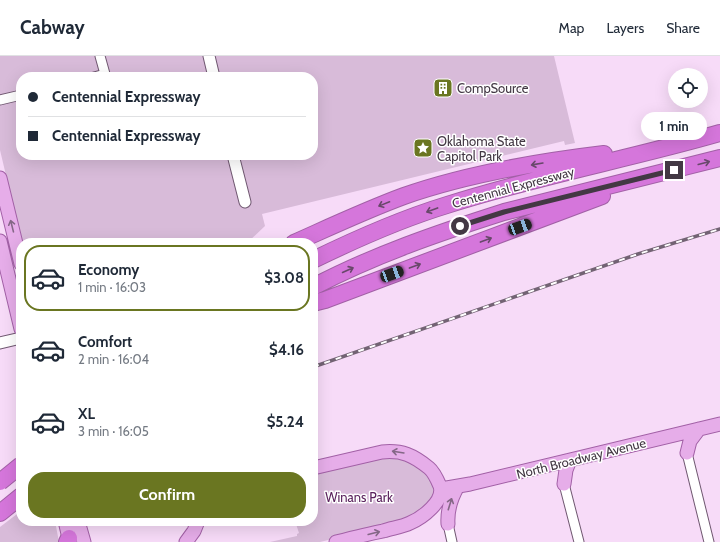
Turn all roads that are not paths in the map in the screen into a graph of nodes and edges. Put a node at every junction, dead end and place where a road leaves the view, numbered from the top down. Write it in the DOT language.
graph roads {
  1 [pos="100,56"];
  2 [pos="209,56"];
  3 [pos="104,72"];
  4 [pos="213,72"];
  5 [pos="16,96"];
  6 [pos="0,100"];
  7 [pos="720,133"];
  8 [pos="673,145"];
  9 [pos="720,158"];
  10 [pos="234,160"];
  11 [pos="661,173"];
  12 [pos="0,178"];
  13 [pos="245,202"];
  14 [pos="305,238"];
  15 [pos="0,241"];
  16 [pos="16,244"];
  17 [pos="318,258"];
  18 [pos="318,284"];
  19 [pos="318,302"];
  20 [pos="16,308"];
  21 [pos="16,339"];
  22 [pos="0,343"];
  23 [pos="720,424"];
  24 [pos="699,429"];
  25 [pos="687,454"];
  26 [pos="570,460"];
  27 [pos="318,467"];
  28 [pos="16,469"];
  29 [pos="0,482"];
  30 [pos="564,484"];
  31 [pos="458,486"];
  32 [pos="441,489"];
  33 [pos="16,500"];
  34 [pos="0,513"];
  35 [pos="448,524"];
  36 [pos="67,526"];
  37 [pos="76,526"];
  38 [pos="196,531"];
  39 [pos="72,541"];
  40 [pos="186,542"];
  41 [pos="336,542"];
  42 [pos="452,542"];
  43 [pos="579,542"];
  44 [pos="708,542"];
  1 -- 3 [label="street"];
  2 -- 4 [label="street"];
  5 -- 6 [label="street"];
  7 -- 8 [label="highway, Centennial Expressway"];
  8 -- 14 [label="highway, one-way"];
  8 -- 17 [label="highway, Centennial Expressway, one-way"];
  11 -- 9 [label="highway, Centennial Expressway, one-way"];
  10 -- 13 [label="street"];
  18 -- 11 [label="highway, Centennial Expressway, one-way"];
  19 -- 11 [label="highway, one-way"];
  16 -- 12 [label="main road, one-way"];
  15 -- 20 [label="main road"];
  21 -- 22 [label="street"];
  23 -- 24 [label="main road, North Broadway Avenue"];
  24 -- 25 [label="main road"];
  24 -- 26 [label="main road, North Broadway Avenue"];
  25 -- 44 [label="street"];
  26 -- 30 [label="main road"];
  26 -- 31 [label="main road, North Broadway Avenue"];
  32 -- 27 [label="main road, one-way"];
  28 -- 29 [label="highway, bridge"];
  30 -- 43 [label="street"];
  31 -- 32 [label="main road, North Broadway Avenue"];
  35 -- 31 [label="main road, one-way"];
  41 -- 32 [label="main road, one-way"];
  33 -- 34 [label="highway"];
  35 -- 42 [label="street"];
  36 -- 39 [label="main road"];
  37 -- 39 [label="main road"];
  38 -- 40 [label="main road"];
}
